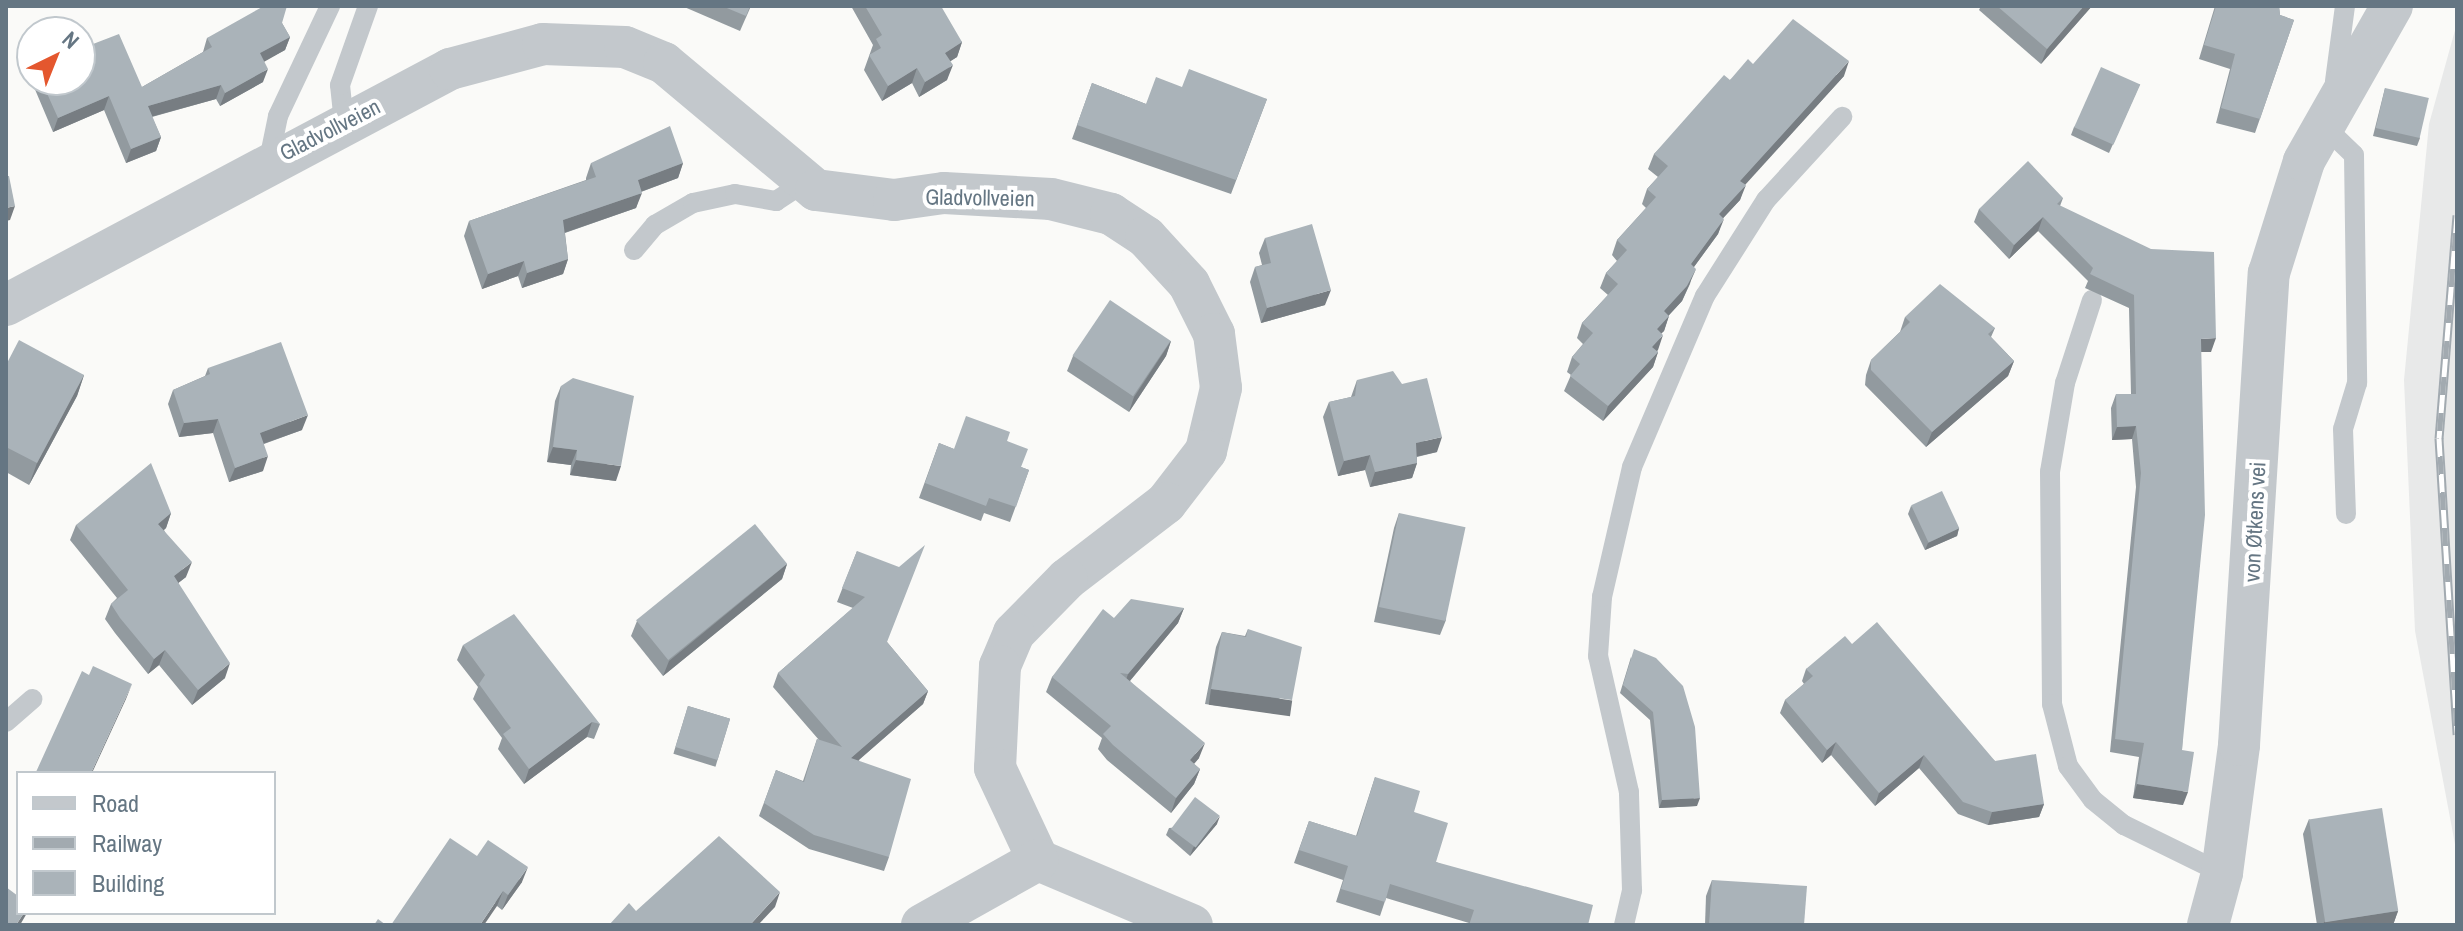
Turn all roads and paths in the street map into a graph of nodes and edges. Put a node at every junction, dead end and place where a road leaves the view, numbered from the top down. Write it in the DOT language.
graph roads {
  1 [pos="330,6"];
  2 [pos="368,6"];
  3 [pos="2345,6"];
  4 [pos="2392,6"];
  5 [pos="1842,117"];
  6 [pos="344,123"];
  7 [pos="2325,127"];
  8 [pos="269,160"];
  9 [pos="805,182"];
  10 [pos="634,250"];
  11 [pos="2092,300"];
  12 [pos="6,305"];
  13 [pos="2346,514"];
  14 [pos="32,699"];
  15 [pos="6,722"];
  16 [pos="1038,860"];
  17 [pos="2222,873"];
  18 [pos="922,925"];
  19 [pos="1192,925"];
  20 [pos="1624,925"];
  21 [pos="2208,925"];
  1 -- 8 [label="lane"];
  2 -- 6 [label="lane"];
  3 -- 7 [label="lane"];
  4 -- 7 [label="street, von Øtkens vei"];
  5 -- 20 [label="lane"];
  6 -- 8 [label="street, Gladvollveien"];
  6 -- 9 [label="street, Gladvollveien"];
  7 -- 13 [label="lane"];
  7 -- 17 [label="street, von Øtkens vei"];
  8 -- 12 [label="street, Gladvollveien"];
  9 -- 10 [label="lane"];
  9 -- 16 [label="street, Gladvollveien"];
  11 -- 17 [label="lane"];
  14 -- 15 [label="lane"];
  16 -- 18 [label="street"];
  16 -- 19 [label="street"];
  17 -- 21 [label="street, von Øtkens vei"];
}
